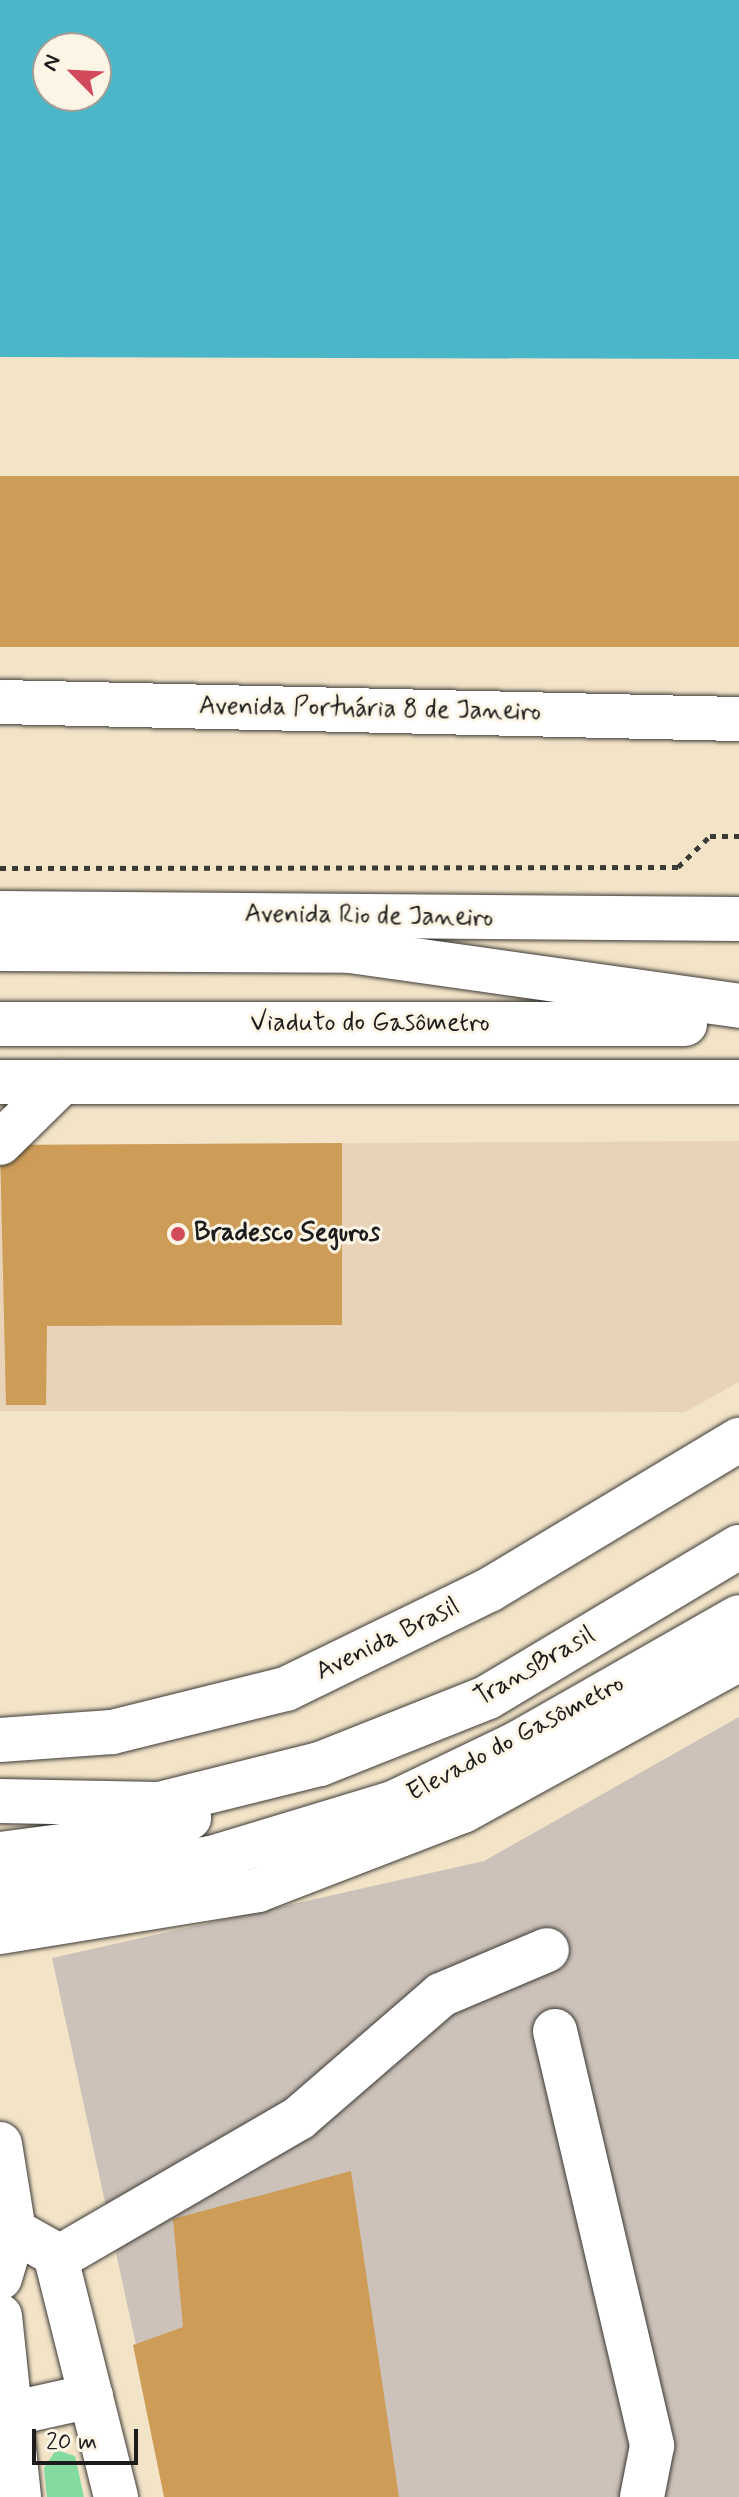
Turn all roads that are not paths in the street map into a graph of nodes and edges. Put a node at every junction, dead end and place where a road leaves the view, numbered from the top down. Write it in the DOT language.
graph roads {
  1 [pos="0,702"];
  2 [pos="739,719"];
  3 [pos="0,913"];
  4 [pos="468,919"];
  5 [pos="739,919"];
  6 [pos="0,949"];
  7 [pos="739,984"];
  8 [pos="739,1006"];
  9 [pos="0,1024"];
  10 [pos="739,1024"];
  11 [pos="0,1082"];
  12 [pos="62,1082"];
  13 [pos="739,1082"];
  14 [pos="0,1143"];
  15 [pos="739,1440"];
  16 [pos="739,1547"];
  17 [pos="739,1617"];
  18 [pos="739,1659"];
  19 [pos="0,1740"];
  20 [pos="320,1764"];
  21 [pos="0,1801"];
  22 [pos="0,1854"];
  23 [pos="0,1892"];
  24 [pos="0,1932"];
  25 [pos="547,1950"];
  26 [pos="555,2031"];
  27 [pos="0,2144"];
  28 [pos="14,2231"];
  29 [pos="56,2259"];
  30 [pos="0,2278"];
  31 [pos="0,2316"];
  32 [pos="91,2396"];
  33 [pos="10,2414"];
  34 [pos="19,2497"];
  35 [pos="116,2497"];
  36 [pos="642,2497"];
  1 -- 2 [label="main road, Avenida Portuária 8 de Janeiro"];
  3 -- 4 [label="main road, Avenida Rio de Janeiro"];
  4 -- 5 [label="main road, Avenida Rio de Janeiro"];
  4 -- 7 [label="main road"];
  6 -- 8 [label="main road"];
  9 -- 10 [label="main road, Viaduto do Gasômetro"];
  11 -- 12 [label="main road"];
  12 -- 13 [label="main road"];
  12 -- 14 [label="main road"];
  15 -- 19 [label="main road, Avenida Brasil"];
  16 -- 20 [label="main road, TransBrasil"];
  17 -- 23 [label="main road, Elevado do Gasômetro"];
  18 -- 24 [label="main road"];
  20 -- 21 [label="main road, TransBrasil"];
  20 -- 22 [label="main road, TransBrasil"];
  25 -- 29 [label="main road"];
  26 -- 36 [label="main road"];
  27 -- 28 [label="main road"];
  28 -- 29 [label="main road"];
  28 -- 30 [label="main road"];
  29 -- 32 [label="main road"];
  31 -- 33 [label="main road"];
  32 -- 33 [label="main road"];
  32 -- 35 [label="main road"];
  33 -- 34 [label="main road"];
}
